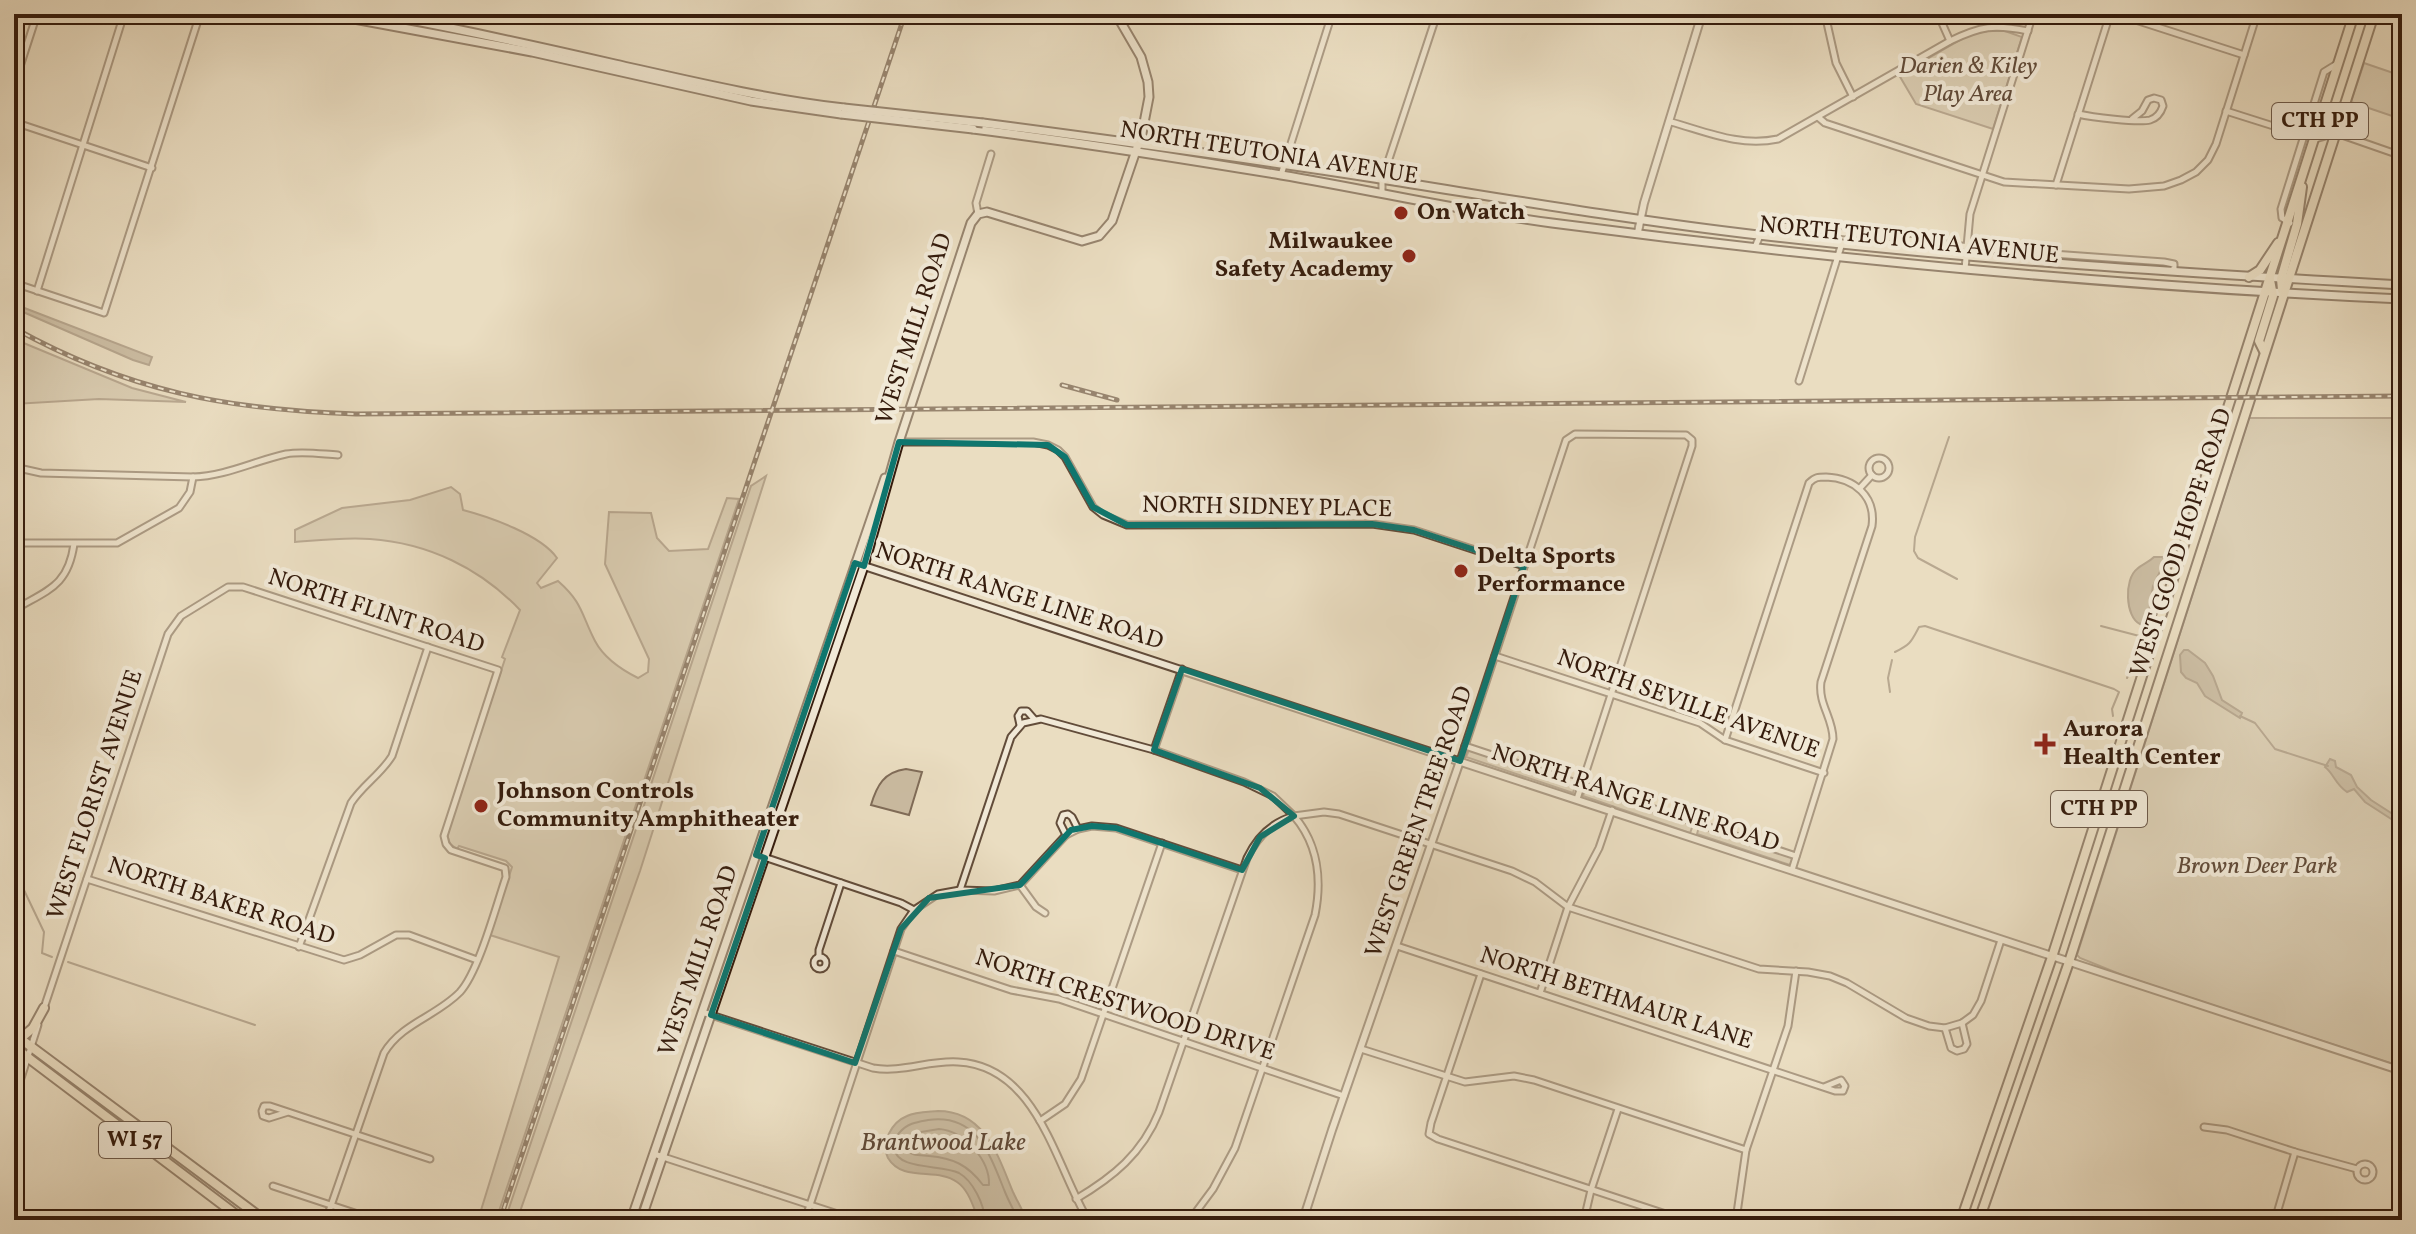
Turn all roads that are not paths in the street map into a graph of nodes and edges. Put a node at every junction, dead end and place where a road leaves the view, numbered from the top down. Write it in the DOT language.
graph roads {
  1 [pos="37,14"];
  2 [pos="124,14"];
  3 [pos="200,14"];
  4 [pos="327,14"];
  5 [pos="380,14"];
  6 [pos="1116,14"];
  7 [pos="1332,14"];
  8 [pos="1437,14"];
  9 [pos="1702,14"];
  10 [pos="1825,14"];
  11 [pos="1853,14"];
  12 [pos="1938,14"];
  13 [pos="2033,14"];
  14 [pos="2110,14"];
  15 [pos="2117,14"];
  16 [pos="2257,14"];
  17 [pos="2354,14"];
  18 [pos="2374,14"];
  19 [pos="372,18"];
  20 [pos="1826,22"];
  21 [pos="2028,31"];
  22 [pos="1950,41"];
  23 [pos="2244,55"];
  24 [pos="2338,64"];
  25 [pos="14,85"];
  26 [pos="1853,97"];
  27 [pos="842,111"];
  28 [pos="2226,111"];
  29 [pos="2078,114"];
  30 [pos="1818,117"];
  31 [pos="2132,119"];
  32 [pos="14,122"];
  33 [pos="1671,122"];
  34 [pos="2336,133"];
  35 [pos="2303,136"];
  36 [pos="2314,139"];
  37 [pos="1139,143"];
  38 [pos="83,144"];
  39 [pos="1136,153"];
  40 [pos="991,154"];
  41 [pos="2402,156"];
  42 [pos="1285,165"];
  43 [pos="152,168"];
  44 [pos="1281,175"];
  45 [pos="1982,176"];
  46 [pos="1382,180"];
  47 [pos="2056,185"];
  48 [pos="1382,193"];
  49 [pos="978,214"];
  50 [pos="1640,220"];
  51 [pos="2293,222"];
  52 [pos="1638,232"];
  53 [pos="1760,235"];
  54 [pos="2283,235"];
  55 [pos="1842,243"];
  56 [pos="1755,247"];
  57 [pos="1968,247"];
  58 [pos="1838,256"];
  59 [pos="1967,257"];
  60 [pos="2174,267"];
  61 [pos="1965,269"];
  62 [pos="2249,277"];
  63 [pos="2270,279"];
  64 [pos="2284,279"];
  65 [pos="14,283"];
  66 [pos="2402,285"];
  67 [pos="37,291"];
  68 [pos="2269,291"];
  69 [pos="2283,293"];
  70 [pos="2402,299"];
  71 [pos="2264,352"];
  72 [pos="1799,381"];
  73 [pos="899,442"];
  74 [pos="338,455"];
  75 [pos="14,467"];
  76 [pos="1872,475"];
  77 [pos="193,477"];
  78 [pos="1860,488"];
  79 [pos="14,543"];
  80 [pos="74,544"];
  81 [pos="860,565"];
  82 [pos="1524,566"];
  83 [pos="243,587"];
  84 [pos="14,610"];
  85 [pos="428,647"];
  86 [pos="1495,656"];
  87 [pos="1182,669"];
  88 [pos="1611,695"];
  89 [pos="1034,719"];
  90 [pos="1020,725"];
  91 [pos="1725,740"];
  92 [pos="1465,746"];
  93 [pos="1154,750"];
  94 [pos="1460,761"];
  95 [pos="1824,773"];
  96 [pos="1581,785"];
  97 [pos="1577,799"];
  98 [pos="1612,810"];
  99 [pos="1294,816"];
  100 [pos="1697,824"];
  101 [pos="1078,829"];
  102 [pos="1066,835"];
  103 [pos="1692,837"];
  104 [pos="1162,843"];
  105 [pos="1431,846"];
  106 [pos="761,856"];
  107 [pos="1796,856"];
  108 [pos="1242,870"];
  109 [pos="1792,870"];
  110 [pos="87,879"];
  111 [pos="841,883"];
  112 [pos="1020,885"];
  113 [pos="960,890"];
  114 [pos="1568,907"];
  115 [pos="914,910"];
  116 [pos="1045,913"];
  117 [pos="2001,940"];
  118 [pos="1397,946"];
  119 [pos="299,947"];
  120 [pos="894,951"];
  121 [pos="819,957"];
  122 [pos="2052,957"];
  123 [pos="477,960"];
  124 [pos="2069,962"];
  125 [pos="1796,971"];
  126 [pos="1481,974"];
  127 [pos="1540,993"];
  128 [pos="44,1008"];
  129 [pos="707,1013"];
  130 [pos="1103,1014"];
  131 [pos="1962,1023"];
  132 [pos="1945,1028"];
  133 [pos="17,1036"];
  134 [pos="1183,1042"];
  135 [pos="14,1047"];
  136 [pos="31,1047"];
  137 [pos="1361,1049"];
  138 [pos="27,1058"];
  139 [pos="855,1063"];
  140 [pos="1262,1068"];
  141 [pos="1772,1069"];
  142 [pos="2402,1071"];
  143 [pos="1446,1077"];
  144 [pos="75,1079"];
  145 [pos="84,1086"];
  146 [pos="1824,1087"];
  147 [pos="68,1089"];
  148 [pos="77,1096"];
  149 [pos="1344,1096"];
  150 [pos="14,1100"];
  151 [pos="1618,1109"];
  152 [pos="288,1112"];
  153 [pos="1040,1121"];
  154 [pos="2204,1127"];
  155 [pos="355,1135"];
  156 [pos="1746,1150"];
  157 [pos="2295,1152"];
  158 [pos="658,1155"];
  159 [pos="430,1159"];
  160 [pos="2357,1169"];
  161 [pos="273,1186"];
  162 [pos="1591,1190"];
  163 [pos="1076,1199"];
  164 [pos="810,1205"];
  165 [pos="332,1206"];
  166 [pos="1306,1219"];
  167 [pos="243,1220"];
  168 [pos="264,1220"];
  169 [pos="326,1220"];
  170 [pos="376,1220"];
  171 [pos="631,1220"];
  172 [pos="641,1220"];
  173 [pos="805,1220"];
  174 [pos="856,1220"];
  175 [pos="1088,1220"];
  176 [pos="1190,1220"];
  177 [pos="1584,1220"];
  178 [pos="1684,1220"];
  179 [pos="1736,1220"];
  180 [pos="1961,1220"];
  181 [pos="1979,1220"];
  182 [pos="2275,1220"];
  1 -- 25 [label="street"];
  2 -- 38 [label="street"];
  3 -- 43 [label="street"];
  4 -- 19 [label="main road, NORTH TEUTONIA AVENUE"];
  5 -- 27 [label="main road, NORTH TEUTONIA AVENUE"];
  6 -- 37 [label="main road, WEST MILL ROAD"];
  7 -- 42 [label="street"];
  8 -- 46 [label="street"];
  9 -- 33 [label="street"];
  10 -- 20 [label="street"];
  11 -- 20 [label="street"];
  12 -- 22 [label="street"];
  13 -- 21 [label="street"];
  14 -- 29 [label="street"];
  15 -- 23 [label="street"];
  16 -- 23 [label="street"];
  17 -- 24 [label="main road, CTH PP"];
  18 -- 34 [label="main road, CTH PP"];
  19 -- 27 [label="main road, NORTH TEUTONIA AVENUE"];
  20 -- 26 [label="street"];
  21 -- 22 [label="street"];
  21 -- 45 [label="street"];
  22 -- 26 [label="street"];
  23 -- 28 [label="street"];
  24 -- 35 [label="street"];
  24 -- 36 [label="main road, CTH PP"];
  26 -- 30 [label="street"];
  27 -- 37 [label="main road, NORTH TEUTONIA AVENUE, bridge"];
  27 -- 39 [label="main road, NORTH TEUTONIA AVENUE, bridge"];
  28 -- 35 [label="street"];
  28 -- 47 [label="street"];
  29 -- 31 [label="street"];
  29 -- 47 [label="street"];
  30 -- 33 [label="street"];
  30 -- 45 [label="street"];
  31 -- 31 [label="street"];
  32 -- 38 [label="street"];
  33 -- 50 [label="street"];
  34 -- 36 [label="street"];
  34 -- 41 [label="street"];
  34 -- 51 [label="main road, CTH PP"];
  35 -- 36 [label="street"];
  35 -- 51 [label="street"];
  36 -- 51 [label="main road, CTH PP"];
  37 -- 39 [label="main road, WEST MILL ROAD"];
  37 -- 42 [label="main road, NORTH TEUTONIA AVENUE"];
  38 -- 43 [label="street"];
  38 -- 67 [label="street"];
  39 -- 44 [label="main road, NORTH TEUTONIA AVENUE"];
  39 -- 49 [label="main road, WEST MILL ROAD"];
  40 -- 49 [label="street"];
  42 -- 44 [label="street"];
  42 -- 46 [label="main road, NORTH TEUTONIA AVENUE"];
  43 -- 67 [label="street"];
  44 -- 48 [label="main road, NORTH TEUTONIA AVENUE"];
  45 -- 47 [label="street"];
  45 -- 57 [label="street"];
  46 -- 48 [label="street"];
  46 -- 50 [label="main road, NORTH TEUTONIA AVENUE"];
  48 -- 52 [label="main road, NORTH TEUTONIA AVENUE"];
  49 -- 73 [label="main road, WEST MILL ROAD"];
  50 -- 52 [label="street"];
  50 -- 53 [label="main road, NORTH TEUTONIA AVENUE"];
  51 -- 54 [label="main road, CTH PP"];
  51 -- 64 [label="main road"];
  52 -- 56 [label="main road, NORTH TEUTONIA AVENUE"];
  53 -- 55 [label="main road, NORTH TEUTONIA AVENUE"];
  53 -- 56 [label="street"];
  53 -- 57 [label="street, NORTH TEUTONIA AVENUE"];
  54 -- 62 [label="main road"];
  54 -- 63 [label="main road, CTH PP"];
  55 -- 58 [label="street"];
  55 -- 59 [label="main road, NORTH TEUTONIA AVENUE"];
  56 -- 58 [label="main road, NORTH TEUTONIA AVENUE"];
  57 -- 59 [label="street"];
  57 -- 60 [label="street, NORTH TEUTONIA AVENUE"];
  58 -- 61 [label="main road, NORTH TEUTONIA AVENUE"];
  58 -- 72 [label="street"];
  59 -- 60 [label="main road, NORTH TEUTONIA AVENUE"];
  59 -- 61 [label="street"];
  60 -- 62 [label="main road, NORTH TEUTONIA AVENUE"];
  61 -- 68 [label="main road, NORTH TEUTONIA AVENUE"];
  62 -- 63 [label="main road, NORTH TEUTONIA AVENUE"];
  63 -- 64 [label="main road, NORTH TEUTONIA AVENUE"];
  63 -- 68 [label="main road"];
  64 -- 66 [label="main road, NORTH TEUTONIA AVENUE"];
  64 -- 69 [label="main road"];
  65 -- 67 [label="street"];
  68 -- 69 [label="main road, NORTH TEUTONIA AVENUE"];
  68 -- 71 [label="main road"];
  68 -- 122 [label="main road, WEST GOOD HOPE ROAD / CTH PP"];
  69 -- 70 [label="main road, NORTH TEUTONIA AVENUE"];
  69 -- 71 [label="main road, WEST GOOD HOPE ROAD / CTH PP"];
  71 -- 124 [label="main road, WEST GOOD HOPE ROAD / CTH PP"];
  73 -- 81 [label="main road, WEST MILL ROAD"];
  73 -- 82 [label="street, NORTH SIDNEY PLACE"];
  74 -- 77 [label="street"];
  75 -- 77 [label="street"];
  76 -- 78 [label="street"];
  77 -- 80 [label="street"];
  78 -- 91 [label="street"];
  78 -- 95 [label="street"];
  79 -- 80 [label="street"];
  80 -- 84 [label="street"];
  81 -- 87 [label="street, NORTH RANGE LINE ROAD"];
  81 -- 106 [label="main road, WEST MILL ROAD"];
  82 -- 86 [label="street, WEST GREEN TREE ROAD"];
  82 -- 88 [label="street, WEST GREEN TREE ROAD"];
  83 -- 85 [label="street, NORTH FLINT ROAD"];
  83 -- 110 [label="street, WEST FLORIST AVENUE"];
  85 -- 119 [label="street"];
  85 -- 123 [label="street, NORTH FLINT ROAD"];
  86 -- 88 [label="street, NORTH SEVILLE AVENUE"];
  86 -- 92 [label="street, WEST GREEN TREE ROAD"];
  87 -- 93 [label="street"];
  87 -- 94 [label="street, NORTH RANGE LINE ROAD"];
  88 -- 91 [label="street, NORTH SEVILLE AVENUE"];
  88 -- 96 [label="street"];
  89 -- 90 [label="street"];
  89 -- 90 [label="street"];
  89 -- 93 [label="street"];
  90 -- 113 [label="street"];
  91 -- 95 [label="street, NORTH SEVILLE AVENUE"];
  92 -- 94 [label="street, WEST GREEN TREE ROAD"];
  92 -- 96 [label="street"];
  93 -- 99 [label="street"];
  94 -- 97 [label="street, NORTH RANGE LINE ROAD"];
  94 -- 105 [label="street, WEST GREEN TREE ROAD"];
  95 -- 107 [label="street"];
  96 -- 97 [label="street"];
  96 -- 100 [label="street"];
  97 -- 98 [label="street, NORTH RANGE LINE ROAD"];
  98 -- 103 [label="street, NORTH RANGE LINE ROAD"];
  98 -- 114 [label="street"];
  99 -- 105 [label="street"];
  99 -- 108 [label="street"];
  99 -- 140 [label="street"];
  100 -- 103 [label="street"];
  100 -- 107 [label="street"];
  101 -- 102 [label="street"];
  101 -- 102 [label="street"];
  101 -- 104 [label="street"];
  102 -- 112 [label="street"];
  103 -- 109 [label="street, NORTH RANGE LINE ROAD"];
  104 -- 108 [label="street"];
  104 -- 130 [label="street"];
  105 -- 114 [label="street"];
  105 -- 118 [label="street, WEST GREEN TREE ROAD"];
  106 -- 111 [label="street"];
  106 -- 129 [label="main road, WEST MILL ROAD"];
  107 -- 109 [label="street"];
  108 -- 134 [label="street"];
  109 -- 117 [label="street, NORTH RANGE LINE ROAD"];
  110 -- 119 [label="street, NORTH BAKER ROAD"];
  110 -- 128 [label="street, WEST FLORIST AVENUE"];
  111 -- 115 [label="street"];
  111 -- 121 [label="street"];
  112 -- 113 [label="street"];
  112 -- 116 [label="street"];
  113 -- 115 [label="street"];
  114 -- 125 [label="street"];
  114 -- 127 [label="street"];
  115 -- 120 [label="street"];
  117 -- 122 [label="street, NORTH RANGE LINE ROAD"];
  117 -- 131 [label="street"];
  118 -- 126 [label="street, NORTH BETHMAUR LANE"];
  118 -- 137 [label="street, WEST GREEN TREE ROAD"];
  119 -- 123 [label="street, NORTH BAKER ROAD"];
  120 -- 130 [label="street, NORTH CRESTWOOD DRIVE"];
  120 -- 139 [label="street"];
  122 -- 124 [label="street, NORTH RANGE LINE ROAD"];
  122 -- 180 [label="main road, WEST GOOD HOPE ROAD / CTH PP"];
  123 -- 155 [label="street"];
  124 -- 142 [label="street, NORTH RANGE LINE ROAD"];
  124 -- 181 [label="main road, WEST GOOD HOPE ROAD / CTH PP"];
  125 -- 132 [label="street"];
  125 -- 141 [label="street"];
  126 -- 127 [label="street, NORTH BETHMAUR LANE"];
  126 -- 143 [label="street"];
  127 -- 141 [label="street, NORTH BETHMAUR LANE"];
  128 -- 133 [label="main road"];
  128 -- 136 [label="street, WEST FLORIST AVENUE"];
  129 -- 139 [label="street"];
  129 -- 158 [label="main road, WEST MILL ROAD"];
  130 -- 134 [label="street, NORTH CRESTWOOD DRIVE"];
  130 -- 153 [label="street"];
  131 -- 132 [label="street"];
  131 -- 132 [label="street"];
  133 -- 136 [label="main road, WI 57"];
  134 -- 140 [label="street, NORTH CRESTWOOD DRIVE"];
  134 -- 163 [label="street"];
  135 -- 138 [label="main road, WI 57"];
  136 -- 138 [label="street, WEST FLORIST AVENUE"];
  136 -- 144 [label="main road, WI 57"];
  137 -- 143 [label="street"];
  137 -- 149 [label="street, WEST GREEN TREE ROAD"];
  138 -- 147 [label="main road, WI 57"];
  138 -- 150 [label="street, WEST FLORIST AVENUE"];
  139 -- 153 [label="street"];
  139 -- 164 [label="street"];
  140 -- 149 [label="street, NORTH CRESTWOOD DRIVE"];
  140 -- 176 [label="street"];
  141 -- 146 [label="street, NORTH BETHMAUR LANE"];
  141 -- 156 [label="street"];
  143 -- 151 [label="street"];
  143 -- 162 [label="street"];
  144 -- 145 [label="main road, WI 57"];
  144 -- 147 [label="main road"];
  145 -- 148 [label="main road"];
  145 -- 168 [label="main road, WI 57"];
  147 -- 148 [label="main road, WI 57"];
  148 -- 167 [label="main road, WI 57"];
  149 -- 166 [label="street, WEST GREEN TREE ROAD"];
  151 -- 156 [label="street"];
  151 -- 162 [label="street"];
  152 -- 155 [label="street"];
  153 -- 163 [label="street"];
  154 -- 157 [label="street"];
  155 -- 159 [label="street"];
  155 -- 165 [label="street"];
  156 -- 179 [label="street"];
  157 -- 160 [label="street"];
  157 -- 182 [label="street"];
  158 -- 164 [label="street"];
  158 -- 171 [label="main road, WEST MILL ROAD"];
  158 -- 172 [label="main road, WEST MILL ROAD"];
  161 -- 165 [label="street"];
  162 -- 177 [label="street"];
  162 -- 178 [label="street"];
  163 -- 175 [label="street"];
  164 -- 173 [label="street"];
  164 -- 174 [label="street"];
  165 -- 169 [label="street"];
  165 -- 170 [label="street"];
}
